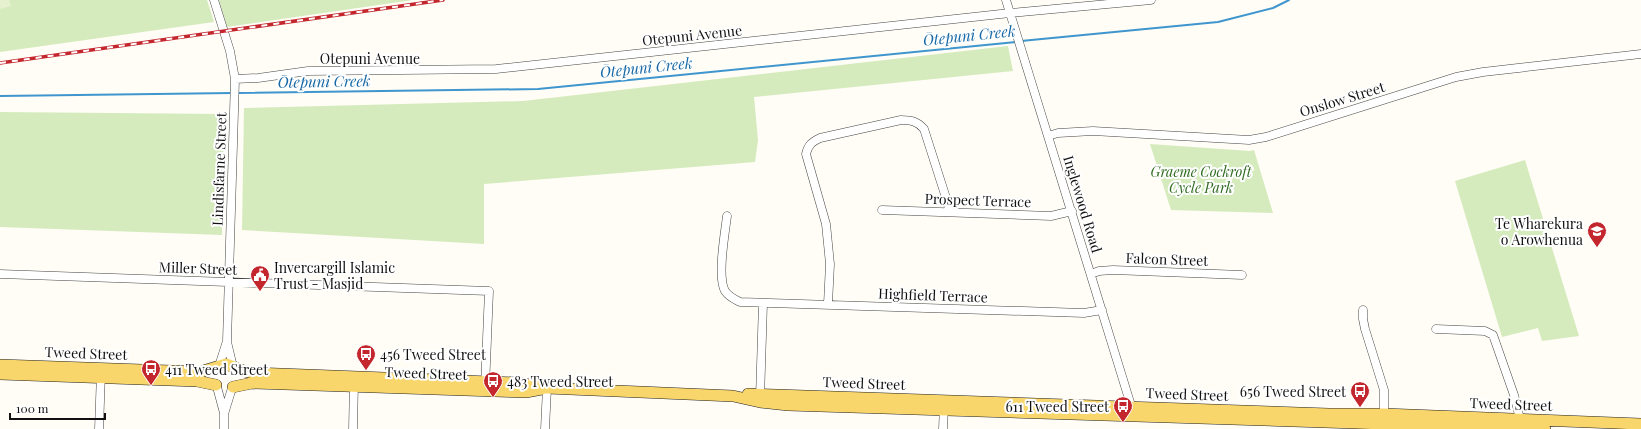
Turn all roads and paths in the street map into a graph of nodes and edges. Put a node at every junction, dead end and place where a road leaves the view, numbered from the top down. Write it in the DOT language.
graph roads {
  1 [pos="214,0"];
  2 [pos="1006,0"];
  3 [pos="1151,0"];
  4 [pos="1010,13"];
  5 [pos="1641,54"];
  6 [pos="235,79"];
  7 [pos="1048,136"];
  8 [pos="882,210"];
  9 [pos="1072,211"];
  10 [pos="949,212"];
  11 [pos="727,216"];
  12 [pos="0,274"];
  13 [pos="1091,274"];
  14 [pos="1242,275"];
  15 [pos="229,282"];
  16 [pos="763,303"];
  17 [pos="828,304"];
  18 [pos="1102,310"];
  19 [pos="1363,310"];
  20 [pos="1436,329"];
  21 [pos="227,341"];
  22 [pos="0,365"];
  23 [pos="219,366"];
  24 [pos="233,367"];
  25 [pos="101,373"];
  26 [pos="0,374"];
  27 [pos="354,381"];
  28 [pos="217,386"];
  29 [pos="485,386"];
  30 [pos="233,387"];
  31 [pos="547,388"];
  32 [pos="760,399"];
  33 [pos="944,406"];
  34 [pos="1133,412"];
  35 [pos="224,417"];
  36 [pos="1384,419"];
  37 [pos="1520,419"];
  38 [pos="1324,422"];
  39 [pos="1641,424"];
  40 [pos="1574,425"];
  41 [pos="99,429"];
  42 [pos="224,429"];
  43 [pos="353,429"];
  44 [pos="545,429"];
  45 [pos="943,429"];
  46 [pos="1545,429"];
  1 -- 6 [label="street, Lindisfarne Street"];
  2 -- 4 [label="street, Inglewood Road"];
  3 -- 4 [label="street, Otepuni Avenue"];
  4 -- 6 [label="street, Otepuni Avenue"];
  4 -- 7 [label="street, Inglewood Road"];
  5 -- 7 [label="street, Onslow Street"];
  6 -- 15 [label="street, Lindisfarne Street"];
  7 -- 9 [label="street, Inglewood Road"];
  8 -- 10 [label="street, Prospect Terrace"];
  9 -- 10 [label="street, Prospect Terrace"];
  9 -- 13 [label="street, Inglewood Road"];
  10 -- 17 [label="street"];
  11 -- 16 [label="street, Highfield Terrace"];
  12 -- 15 [label="street, Miller Street"];
  13 -- 14 [label="street, Falcon Street"];
  13 -- 18 [label="street, Inglewood Road"];
  15 -- 21 [label="street, Lindisfarne Street"];
  15 -- 29 [label="street, Miller Street"];
  16 -- 17 [label="street, Highfield Terrace"];
  16 -- 32 [label="street"];
  17 -- 18 [label="street, Highfield Terrace"];
  18 -- 34 [label="street, Inglewood Road"];
  19 -- 36 [label="street"];
  20 -- 37 [label="street"];
  21 -- 23 [label="street, Lindisfarne Street"];
  21 -- 24 [label="street, Lindisfarne Street"];
  22 -- 25 [label="main road, Tweed Street"];
  23 -- 24 [label="main road"];
  23 -- 25 [label="main road, Tweed Street"];
  23 -- 28 [label="main road"];
  24 -- 27 [label="main road, Tweed Street"];
  24 -- 30 [label="main road"];
  25 -- 26 [label="main road, Tweed Street"];
  25 -- 28 [label="main road, Tweed Street"];
  25 -- 41 [label="street"];
  27 -- 29 [label="main road, Tweed Street"];
  27 -- 30 [label="main road, Tweed Street"];
  27 -- 43 [label="street"];
  28 -- 30 [label="main road"];
  28 -- 35 [label="street"];
  29 -- 31 [label="main road, Tweed Street"];
  30 -- 35 [label="street"];
  31 -- 32 [label="main road, Tweed Street"];
  31 -- 44 [label="street"];
  32 -- 33 [label="main road, Tweed Street"];
  33 -- 34 [label="main road, Tweed Street"];
  33 -- 45 [label="street"];
  34 -- 38 [label="main road, Tweed Street"];
  35 -- 42 [label="street"];
  36 -- 37 [label="main road, Tweed Street"];
  36 -- 38 [label="main road, Tweed Street"];
  36 -- 46 [label="main road, Tweed Street"];
  37 -- 40 [label="main road, Tweed Street"];
  39 -- 40 [label="main road, Tweed Street"];
}
